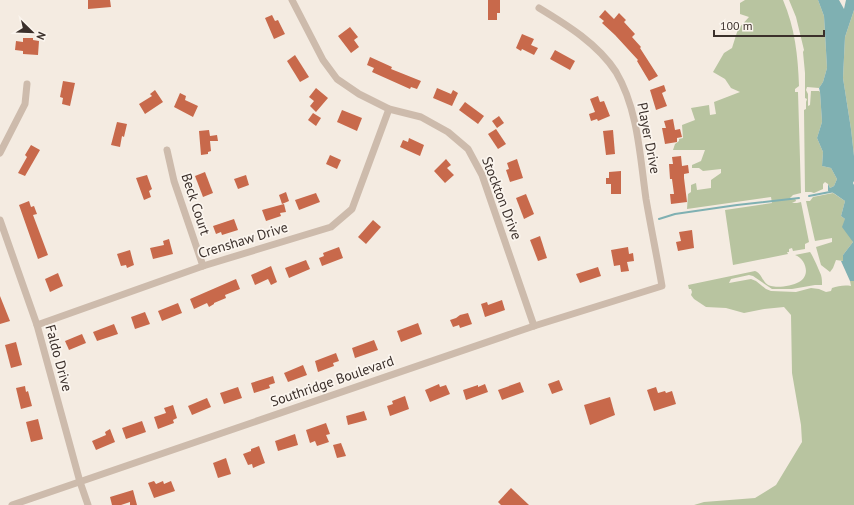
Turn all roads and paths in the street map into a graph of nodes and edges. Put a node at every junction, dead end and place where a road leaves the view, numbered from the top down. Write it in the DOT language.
graph roads {
  1 [pos="292,0"];
  2 [pos="539,8"];
  3 [pos="27,84"];
  4 [pos="389,109"];
  5 [pos="167,150"];
  6 [pos="0,153"];
  7 [pos="0,220"];
  8 [pos="203,266"];
  9 [pos="662,286"];
  10 [pos="37,325"];
  11 [pos="534,326"];
  12 [pos="80,482"];
  13 [pos="12,505"];
  14 [pos="88,505"];
  1 -- 4 [label="street, Stockton Drive"];
  2 -- 9 [label="street, Player Drive"];
  3 -- 6 [label="street"];
  4 -- 8 [label="street, Crenshaw Drive"];
  4 -- 11 [label="street, Stockton Drive"];
  5 -- 8 [label="street, Beck Court"];
  7 -- 10 [label="street, Faldo Drive"];
  8 -- 10 [label="street, Crenshaw Drive"];
  9 -- 11 [label="street, Southridge Boulevard"];
  10 -- 12 [label="street, Faldo Drive"];
  11 -- 12 [label="street, Southridge Boulevard"];
  12 -- 13 [label="street, Southridge Boulevard"];
  12 -- 14 [label="street, Faldo Drive"];
}
